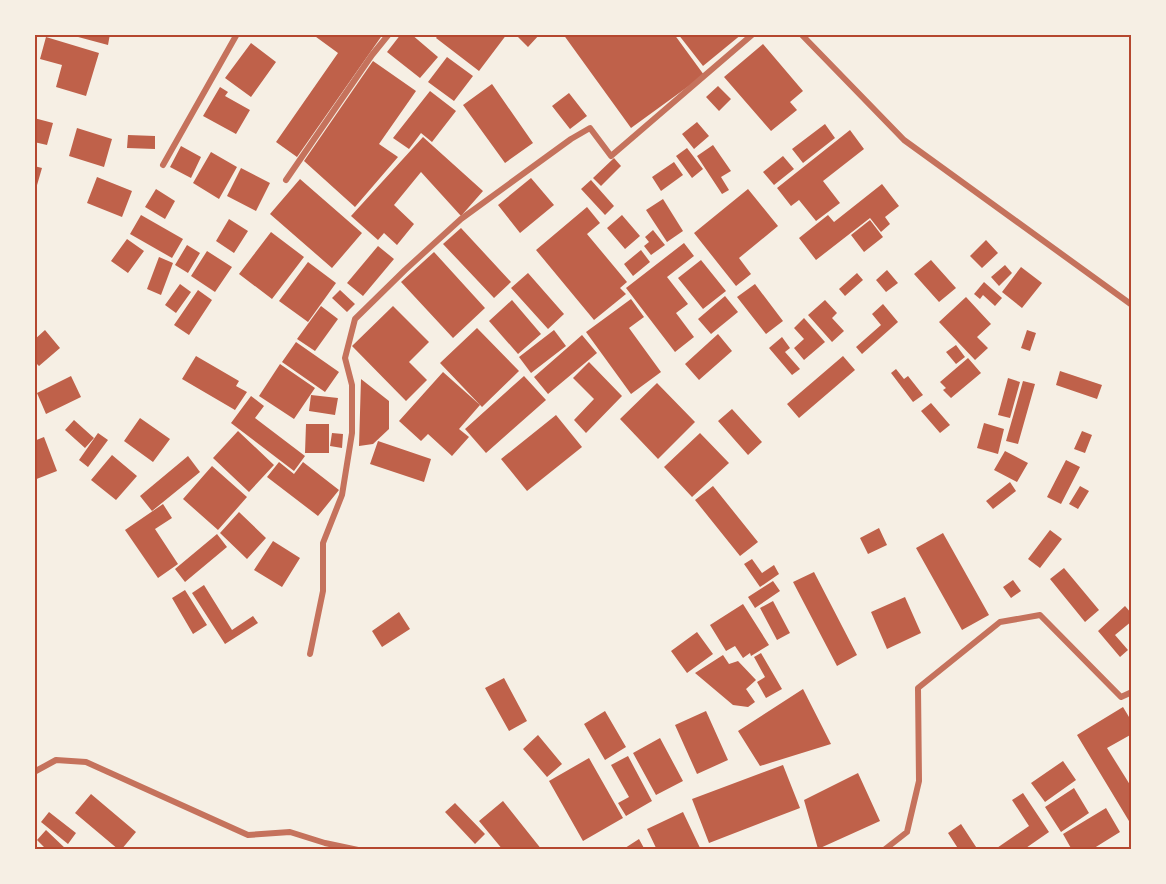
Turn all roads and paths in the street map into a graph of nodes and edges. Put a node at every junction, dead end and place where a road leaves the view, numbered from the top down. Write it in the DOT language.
graph roads {
  1 [pos="237,34"];
  2 [pos="389,34"];
  3 [pos="753,34"];
  4 [pos="801,34"];
  5 [pos="163,165"];
  6 [pos="286,180"];
  7 [pos="1131,305"];
  8 [pos="310,654"];
  9 [pos="1131,692"];
  10 [pos="34,772"];
  11 [pos="358,849"];
  12 [pos="884,849"];
  1 -- 5 [label="street"];
  2 -- 6 [label="street"];
  3 -- 8 [label="street"];
  4 -- 7 [label="street"];
  9 -- 12 [label="street"];
  10 -- 11 [label="street"];
}
